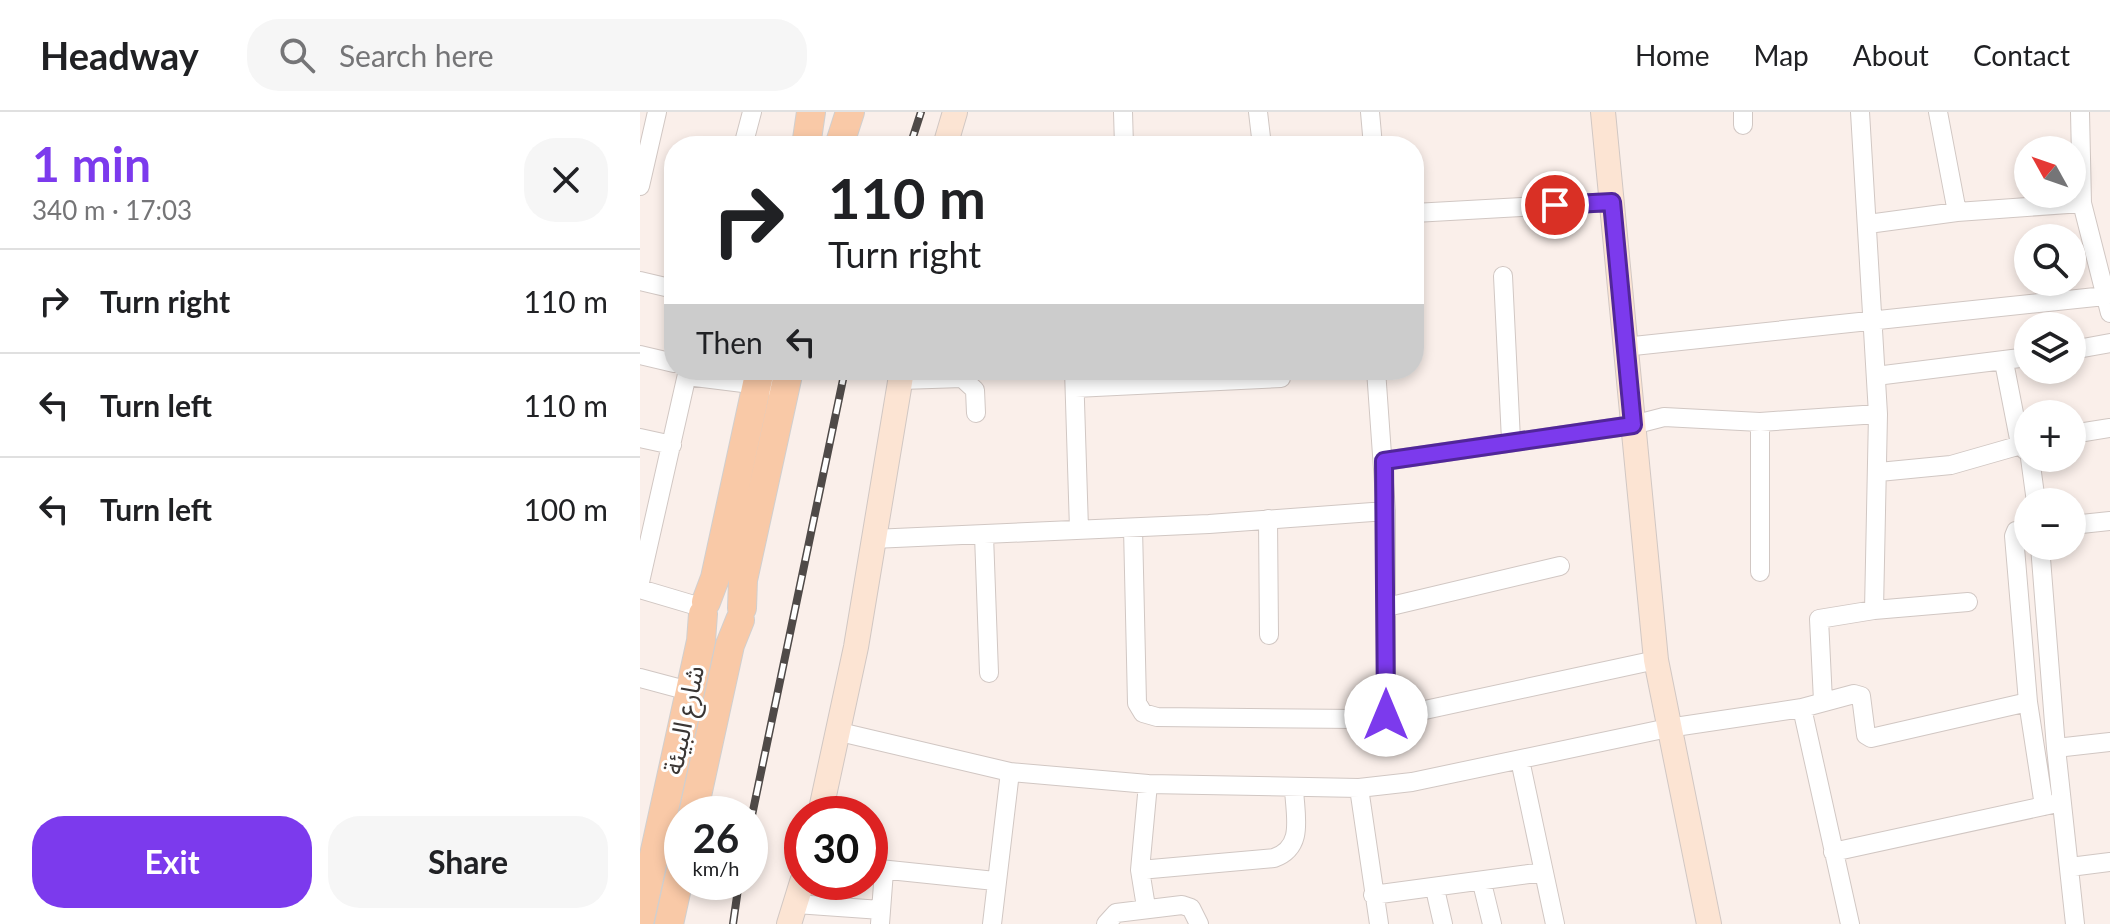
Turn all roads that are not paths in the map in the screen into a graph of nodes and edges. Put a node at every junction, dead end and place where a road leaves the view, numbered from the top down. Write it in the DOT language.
graph roads {
  1 [pos="657,112"];
  2 [pos="752,112"];
  3 [pos="811,112"];
  4 [pos="850,112"];
  5 [pos="955,112"];
  6 [pos="1123,112"];
  7 [pos="1258,112"];
  8 [pos="1370,112"];
  9 [pos="1603,112"];
  10 [pos="1860,112"];
  11 [pos="1938,112"];
  12 [pos="2080,112"];
  13 [pos="746,136"];
  14 [pos="807,136"];
  15 [pos="842,136"];
  16 [pos="948,136"];
  17 [pos="1124,136"];
  18 [pos="1261,136"];
  19 [pos="1372,136"];
  20 [pos="2081,136"];
  21 [pos="640,186"];
  22 [pos="1612,202"];
  23 [pos="2014,208"];
  24 [pos="2083,208"];
  25 [pos="1424,212"];
  26 [pos="1957,212"];
  27 [pos="1868,224"];
  28 [pos="1503,276"];
  29 [pos="640,281"];
  30 [pos="664,287"];
  31 [pos="2108,305"];
  32 [pos="1873,321"];
  33 [pos="2110,343"];
  34 [pos="1624,347"];
  35 [pos="2086,347"];
  36 [pos="640,355"];
  37 [pos="2014,360"];
  38 [pos="2004,362"];
  39 [pos="664,363"];
  40 [pos="1876,376"];
  41 [pos="682,380"];
  42 [pos="757,380"];
  43 [pos="787,380"];
  44 [pos="901,380"];
  45 [pos="964,380"];
  46 [pos="1075,380"];
  47 [pos="1377,380"];
  48 [pos="2014,402"];
  49 [pos="976,413"];
  50 [pos="1878,414"];
  51 [pos="749,418"];
  52 [pos="1760,422"];
  53 [pos="777,425"];
  54 [pos="1633,425"];
  55 [pos="2110,428"];
  56 [pos="2086,432"];
  57 [pos="640,438"];
  58 [pos="1511,440"];
  59 [pos="672,445"];
  60 [pos="2014,452"];
  61 [pos="1384,461"];
  62 [pos="1879,472"];
  63 [pos="1386,511"];
  64 [pos="1268,519"];
  65 [pos="2110,521"];
  66 [pos="2086,524"];
  67 [pos="1133,528"];
  68 [pos="1079,529"];
  69 [pos="984,535"];
  70 [pos="873,539"];
  71 [pos="2016,560"];
  72 [pos="2041,560"];
  73 [pos="1560,566"];
  74 [pos="1760,572"];
  75 [pos="640,582"];
  76 [pos="640,589"];
  77 [pos="1968,602"];
  78 [pos="1387,607"];
  79 [pos="705,608"];
  80 [pos="1874,610"];
  81 [pos="741,614"];
  82 [pos="1269,635"];
  83 [pos="1656,660"];
  84 [pos="989,673"];
  85 [pos="640,678"];
  86 [pos="689,691"];
  87 [pos="1823,701"];
  88 [pos="2028,702"];
  89 [pos="1802,708"];
  90 [pos="1386,715"];
  91 [pos="1668,728"];
  92 [pos="840,732"];
  93 [pos="2110,742"];
  94 [pos="2056,748"];
  95 [pos="1520,760"];
  96 [pos="1010,772"];
  97 [pos="1148,784"];
  98 [pos="1294,788"];
  99 [pos="1359,788"];
  100 [pos="697,796"];
  101 [pos="824,796"];
  102 [pos="2053,804"];
  103 [pos="1833,852"];
  104 [pos="2110,862"];
  105 [pos="2070,867"];
  106 [pos="1140,870"];
  107 [pos="888,871"];
  108 [pos="1544,872"];
  109 [pos="995,881"];
  110 [pos="1482,883"];
  111 [pos="1435,889"];
  112 [pos="1373,895"];
  113 [pos="674,900"];
  114 [pos="796,903"];
  115 [pos="1146,907"];
  116 [pos="880,917"];
  117 [pos="640,919"];
  118 [pos="669,924"];
  119 [pos="992,924"];
  120 [pos="1106,924"];
  121 [pos="1199,924"];
  122 [pos="1379,924"];
  123 [pos="1443,924"];
  124 [pos="1492,924"];
  125 [pos="1555,924"];
  126 [pos="1709,924"];
  127 [pos="1850,924"];
  128 [pos="2075,924"];
  1 -- 21 [label="street"];
  2 -- 13 [label="street"];
  3 -- 14 [label="main road"];
  4 -- 15 [label="main road"];
  5 -- 16 [label="street"];
  6 -- 17 [label="street"];
  7 -- 18 [label="street"];
  8 -- 19 [label="street"];
  9 -- 22 [label="street"];
  10 -- 27 [label="street"];
  11 -- 26 [label="street"];
  12 -- 20 [label="street"];
  22 -- 25 [label="street"];
  22 -- 34 [label="street"];
  23 -- 26 [label="street"];
  24 -- 31 [label="street"];
  26 -- 27 [label="street"];
  27 -- 32 [label="street"];
  28 -- 58 [label="street"];
  29 -- 30 [label="street"];
  31 -- 32 [label="street"];
  32 -- 34 [label="street"];
  32 -- 40 [label="street"];
  33 -- 35 [label="street"];
  34 -- 54 [label="street"];
  36 -- 39 [label="street"];
  37 -- 38 [label="street"];
  38 -- 40 [label="street"];
  38 -- 48 [label="street"];
  40 -- 50 [label="street"];
  41 -- 59 [label="street"];
  42 -- 51 [label="main road, شارع البيئة"];
  43 -- 53 [label="main road, شارع البيئة"];
  44 -- 70 [label="street"];
  45 -- 49 [label="street"];
  46 -- 68 [label="street"];
  47 -- 61 [label="street"];
  50 -- 52 [label="street"];
  50 -- 62 [label="street"];
  51 -- 53 [label="main road"];
  51 -- 79 [label="main road, شارع البيئة"];
  52 -- 54 [label="street"];
  52 -- 74 [label="street"];
  53 -- 81 [label="main road, شارع البيئة"];
  54 -- 58 [label="street"];
  54 -- 83 [label="street"];
  55 -- 56 [label="street"];
  57 -- 59 [label="street"];
  58 -- 61 [label="street"];
  59 -- 75 [label="street"];
  60 -- 62 [label="street"];
  61 -- 63 [label="street"];
  62 -- 80 [label="street"];
  63 -- 64 [label="street"];
  63 -- 78 [label="street"];
  64 -- 67 [label="street"];
  64 -- 82 [label="street"];
  65 -- 66 [label="street"];
  67 -- 68 [label="street"];
  67 -- 90 [label="street"];
  68 -- 69 [label="street"];
  69 -- 70 [label="street"];
  69 -- 84 [label="street"];
  70 -- 92 [label="street"];
  71 -- 88 [label="street"];
  72 -- 94 [label="street"];
  73 -- 78 [label="street"];
  76 -- 79 [label="street"];
  77 -- 80 [label="street"];
  78 -- 90 [label="street"];
  79 -- 81 [label="main road"];
  79 -- 86 [label="main road, شارع البيئة"];
  80 -- 87 [label="street"];
  81 -- 100 [label="main road, شارع البيئة"];
  83 -- 90 [label="street"];
  83 -- 91 [label="street"];
  85 -- 86 [label="street"];
  86 -- 117 [label="main road, شارع البيئة"];
  87 -- 88 [label="street"];
  87 -- 89 [label="street"];
  88 -- 102 [label="street"];
  89 -- 91 [label="street"];
  89 -- 103 [label="street"];
  91 -- 95 [label="street"];
  91 -- 126 [label="street"];
  92 -- 96 [label="street"];
  92 -- 101 [label="street"];
  93 -- 94 [label="street"];
  94 -- 102 [label="street"];
  95 -- 99 [label="street"];
  95 -- 108 [label="street"];
  96 -- 97 [label="street"];
  96 -- 109 [label="street"];
  97 -- 98 [label="street"];
  97 -- 106 [label="street"];
  98 -- 99 [label="street"];
  98 -- 106 [label="street"];
  99 -- 112 [label="street"];
  102 -- 103 [label="street"];
  102 -- 105 [label="street"];
  103 -- 127 [label="street"];
  104 -- 105 [label="street"];
  105 -- 128 [label="street"];
  106 -- 115 [label="street"];
  107 -- 109 [label="street"];
  108 -- 110 [label="street"];
  108 -- 125 [label="street"];
  109 -- 119 [label="street"];
  110 -- 111 [label="street"];
  110 -- 124 [label="street"];
  111 -- 112 [label="street"];
  111 -- 123 [label="street"];
  112 -- 122 [label="street"];
  113 -- 118 [label="main road"];
  114 -- 116 [label="street"];
  115 -- 120 [label="street"];
  115 -- 121 [label="street"];
}
